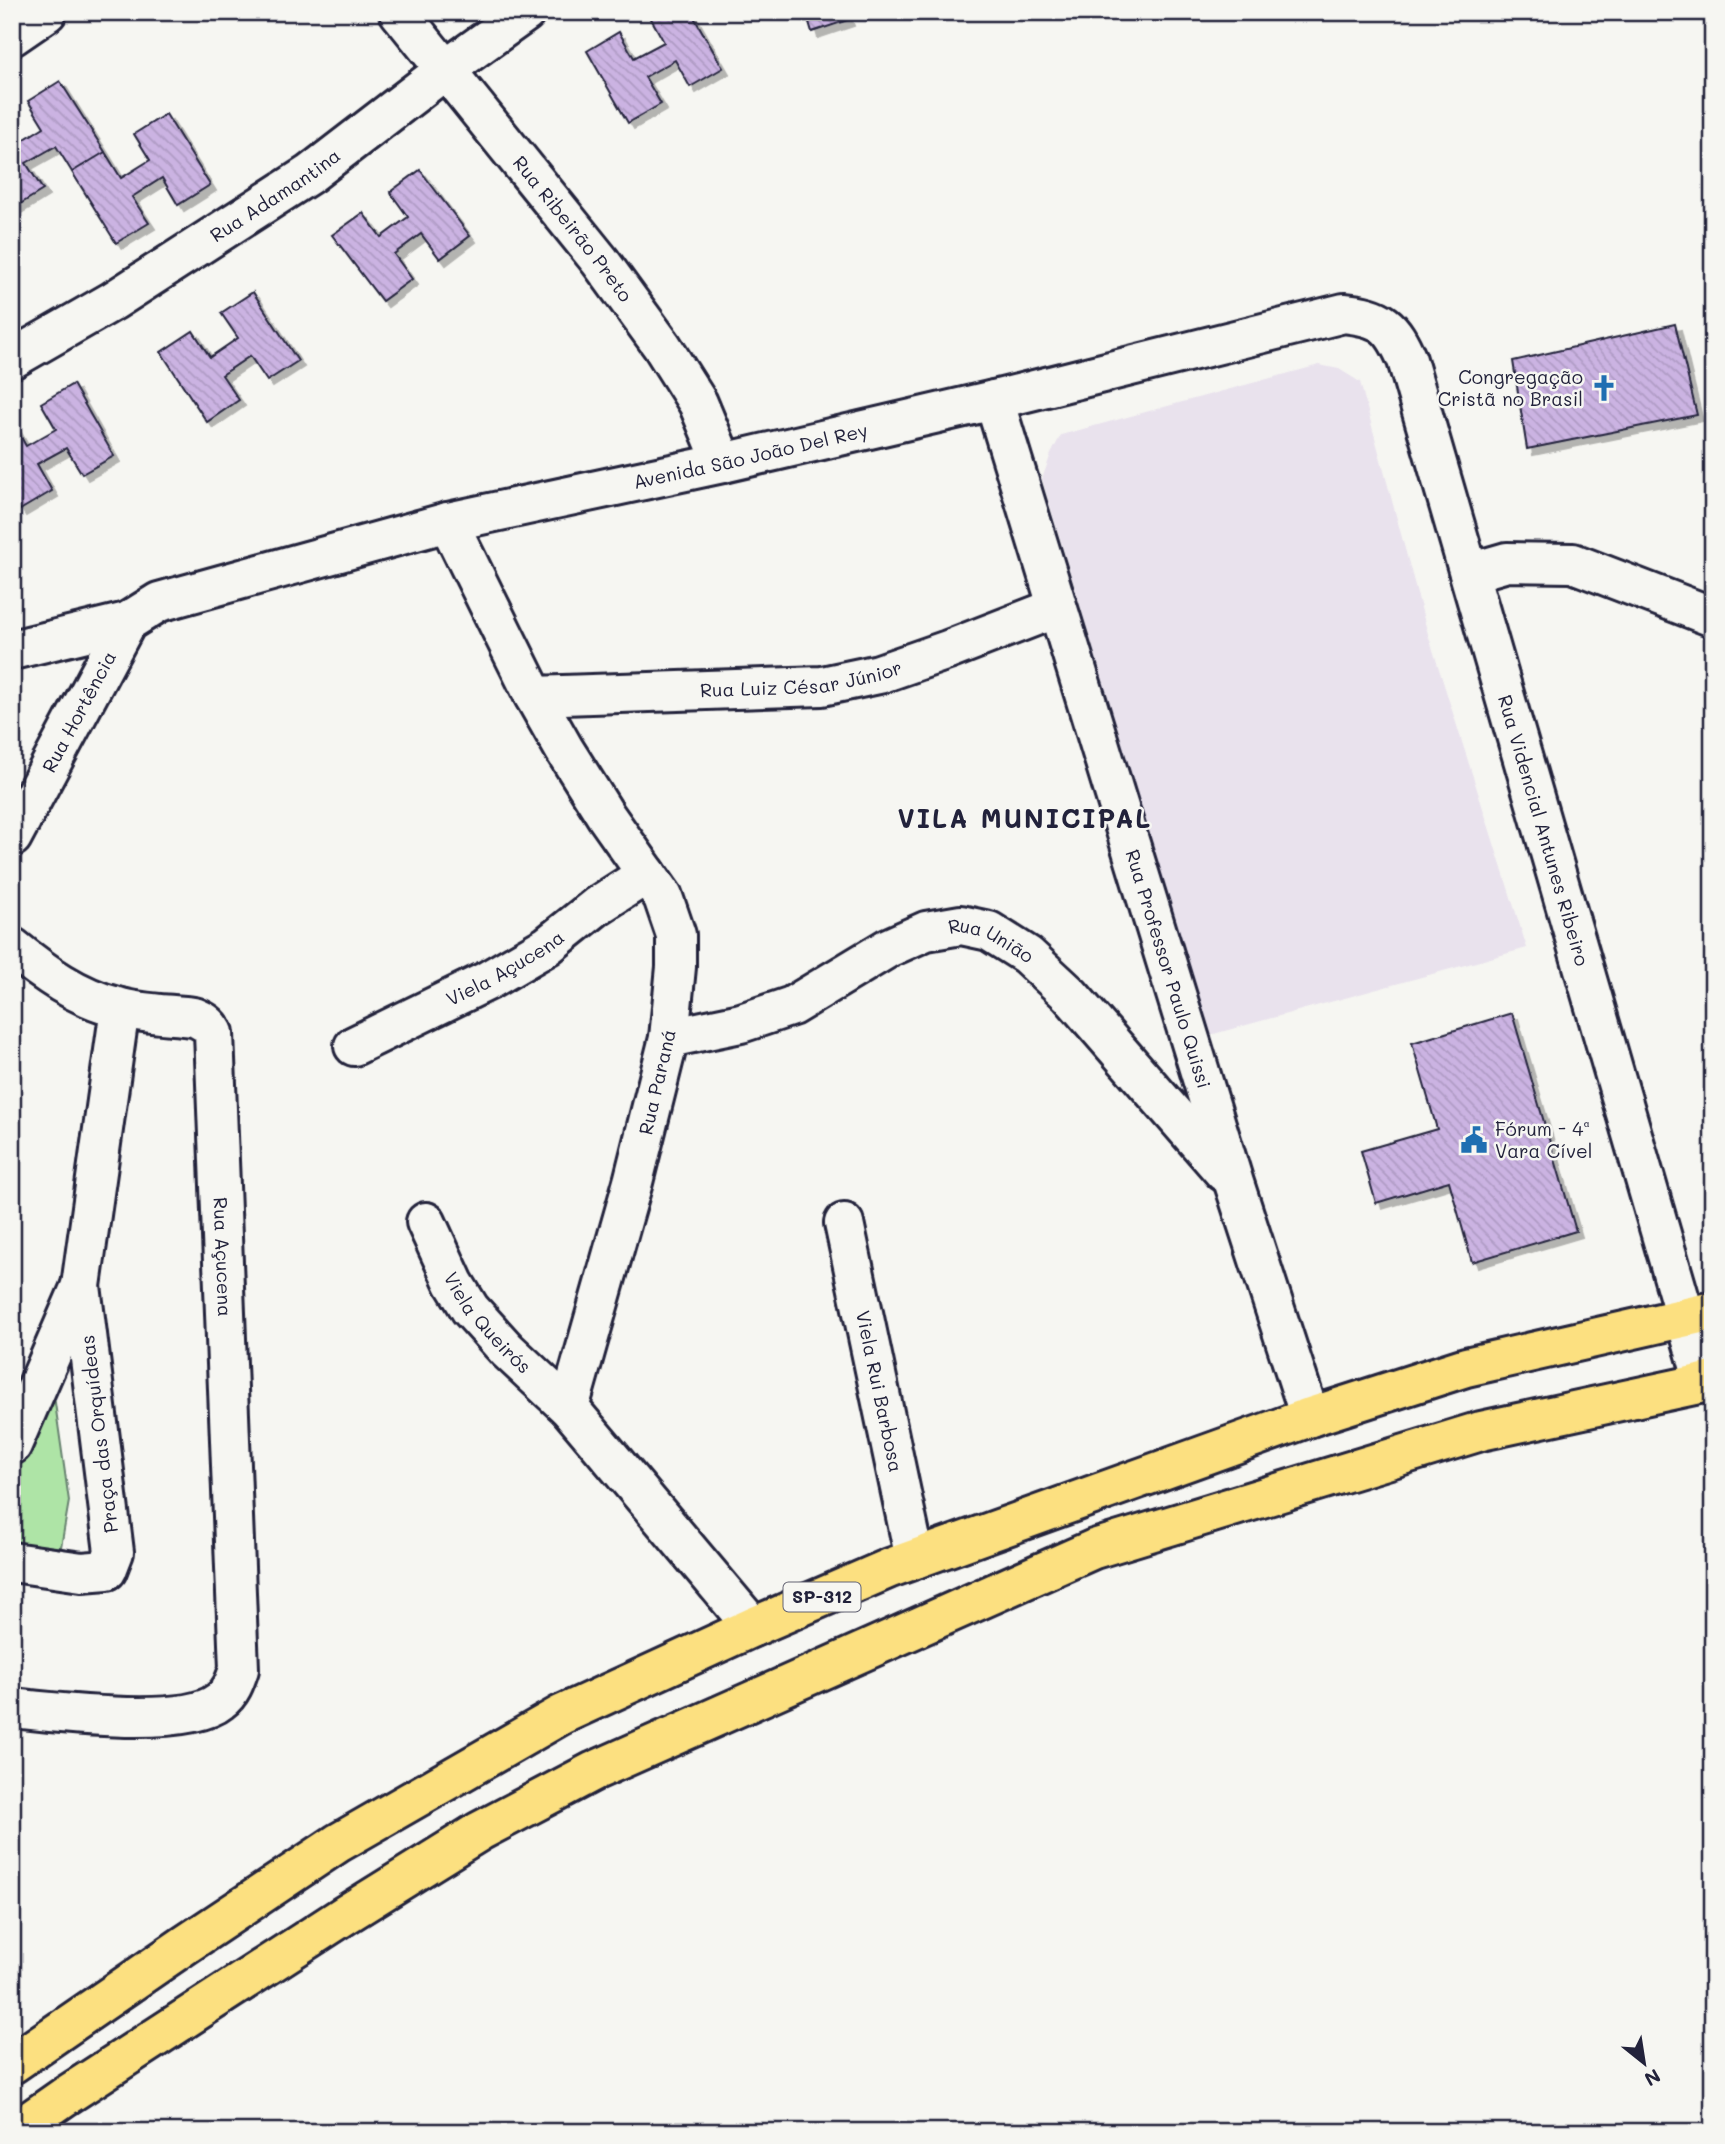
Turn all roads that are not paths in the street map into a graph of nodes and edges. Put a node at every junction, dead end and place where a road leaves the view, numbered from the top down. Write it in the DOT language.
graph roads {
  1 [pos="47,12"];
  2 [pos="399,12"];
  3 [pos="526,12"];
  4 [pos="12,36"];
  5 [pos="444,69"];
  6 [pos="1344,313"];
  7 [pos="12,359"];
  8 [pos="994,400"];
  9 [pos="723,463"];
  10 [pos="448,522"];
  11 [pos="1469,573"];
  12 [pos="159,602"];
  13 [pos="1056,608"];
  14 [pos="1713,617"];
  15 [pos="127,622"];
  16 [pos="12,650"];
  17 [pos="534,696"];
  18 [pos="12,837"];
  19 [pos="647,874"];
  20 [pos="12,947"];
  21 [pos="120,1008"];
  22 [pos="669,1038"];
  23 [pos="354,1046"];
  24 [pos="1234,1183"];
  25 [pos="426,1222"];
  26 [pos="844,1223"];
  27 [pos="81,1286"];
  28 [pos="1704,1348"];
  29 [pos="569,1408"];
  30 [pos="1310,1417"];
  31 [pos="12,1445"];
  32 [pos="915,1559"];
  33 [pos="12,1562"];
  34 [pos="753,1627"];
  35 [pos="12,1708"];
  36 [pos="12,2064"];
  37 [pos="14,2132"];
  1 -- 4 [label="street"];
  2 -- 5 [label="street, Rua Ribeirão Preto"];
  3 -- 5 [label="street, Rua Adamantina"];
  5 -- 7 [label="street, Rua Adamantina"];
  5 -- 9 [label="street, Rua Ribeirão Preto"];
  6 -- 8 [label="street, Avenida São João Del Rey"];
  6 -- 11 [label="street, Rua Videncial Antunes Ribeiro"];
  8 -- 9 [label="street, Avenida São João Del Rey"];
  8 -- 13 [label="street, Rua Professor Paulo Quissi"];
  9 -- 10 [label="street, Avenida São João Del Rey"];
  10 -- 12 [label="street, Avenida São João Del Rey"];
  10 -- 17 [label="street, Rua Paraná"];
  11 -- 14 [label="street"];
  11 -- 28 [label="street, Rua Videncial Antunes Ribeiro"];
  12 -- 15 [label="street, Rua Hortência"];
  13 -- 17 [label="street, Rua Luiz César Júnior"];
  13 -- 24 [label="street, Rua Professor Paulo Quissi"];
  15 -- 16 [label="street"];
  15 -- 18 [label="street, Rua Hortência"];
  17 -- 19 [label="street, Rua Paraná"];
  19 -- 22 [label="street, Rua Paraná"];
  19 -- 23 [label="street, Viela Açucena"];
  20 -- 21 [label="street, Rua Açucena"];
  21 -- 27 [label="street, Praça das Orquídeas"];
  21 -- 35 [label="street, Rua Açucena"];
  22 -- 24 [label="street, Rua União"];
  22 -- 29 [label="street, Rua Paraná"];
  24 -- 30 [label="street, Rua Professor Paulo Quissi"];
  25 -- 29 [label="street, Viela Queirós"];
  26 -- 32 [label="street, Viela Rui Barbosa"];
  27 -- 31 [label="street, Praça das Orquídeas"];
  27 -- 33 [label="street, Praça das Orquídeas"];
  28 -- 30 [label="main road, SP-312"];
  28 -- 37 [label="main road"];
  29 -- 34 [label="street"];
  30 -- 32 [label="main road, SP-312"];
  32 -- 34 [label="main road, SP-312"];
  34 -- 36 [label="main road, SP-312"];
}
